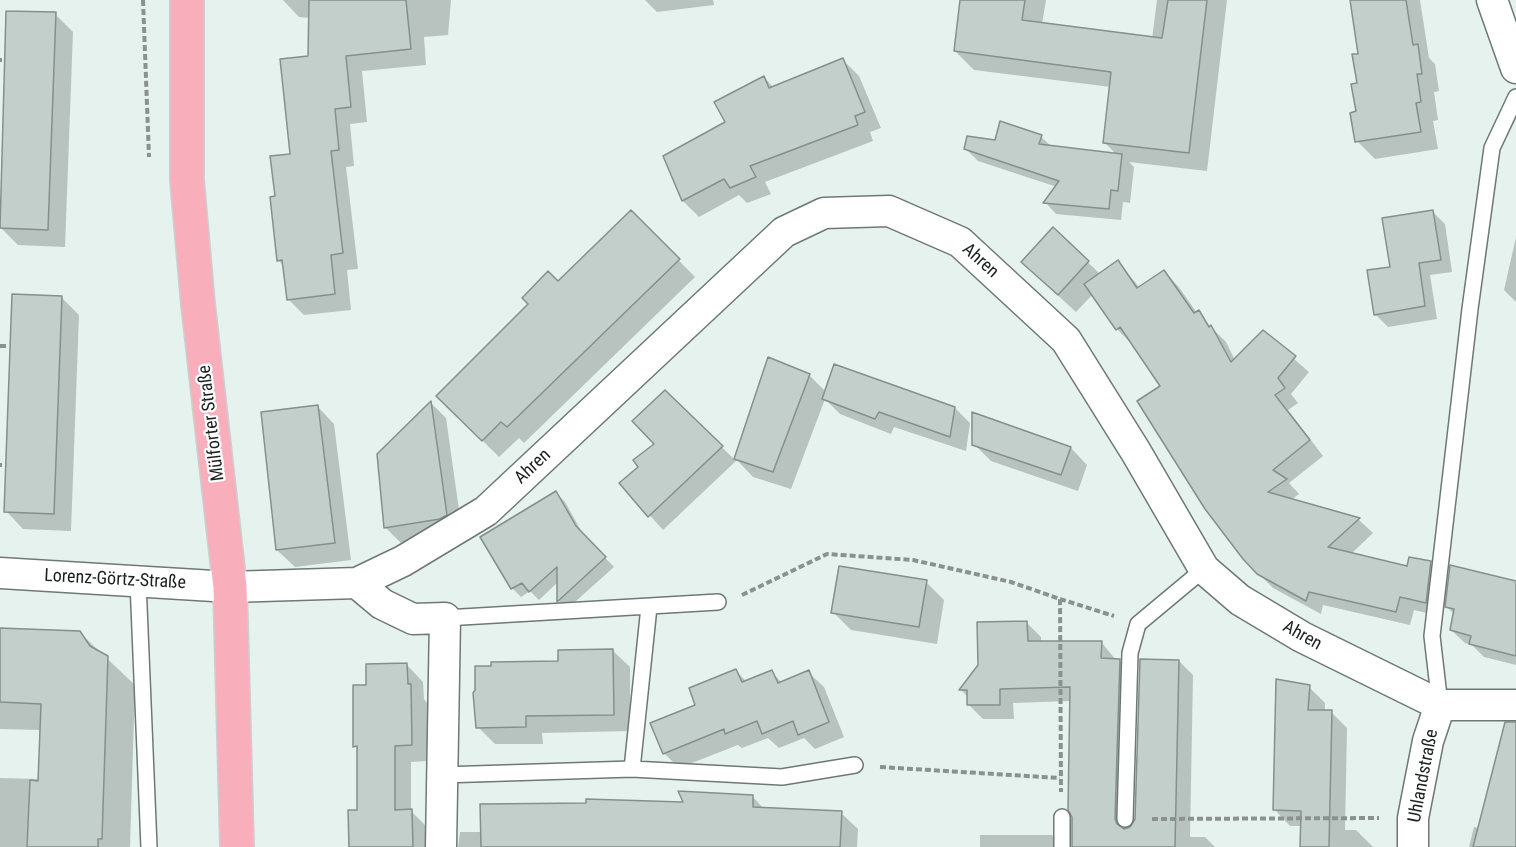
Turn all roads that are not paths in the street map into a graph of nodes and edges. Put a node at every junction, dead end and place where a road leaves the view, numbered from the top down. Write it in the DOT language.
graph roads {
  1 [pos="187,0"];
  2 [pos="1492,0"];
  3 [pos="1516,69"];
  4 [pos="1516,97"];
  5 [pos="1204,569"];
  6 [pos="0,573"];
  7 [pos="138,582"];
  8 [pos="357,583"];
  9 [pos="230,587"];
  10 [pos="718,602"];
  11 [pos="649,607"];
  12 [pos="445,618"];
  13 [pos="1440,705"];
  14 [pos="1516,705"];
  15 [pos="855,765"];
  16 [pos="632,769"];
  17 [pos="441,775"];
  18 [pos="1062,818"];
  19 [pos="1125,819"];
  20 [pos="1413,833"];
  21 [pos="150,847"];
  22 [pos="237,847"];
  23 [pos="441,847"];
  24 [pos="1062,847"];
  1 -- 9 [label="main road, Mülforter Straße"];
  2 -- 3 [label="street"];
  4 -- 13 [label="lane"];
  5 -- 8 [label="street, Ahren"];
  5 -- 13 [label="street, Ahren"];
  5 -- 19 [label="lane"];
  6 -- 7 [label="street, Lorenz-Görtz-Straße"];
  7 -- 9 [label="street, Lorenz-Görtz-Straße"];
  7 -- 21 [label="lane"];
  8 -- 9 [label="street, Ahren"];
  8 -- 12 [label="street"];
  9 -- 22 [label="main road, Mülforter Straße"];
  10 -- 11 [label="lane"];
  11 -- 12 [label="lane"];
  11 -- 16 [label="lane"];
  12 -- 17 [label="street"];
  13 -- 14 [label="street, Ahren"];
  13 -- 20 [label="street, Uhlandstraße"];
  15 -- 16 [label="lane"];
  16 -- 17 [label="lane"];
  17 -- 23 [label="street"];
  18 -- 24 [label="lane"];
}
